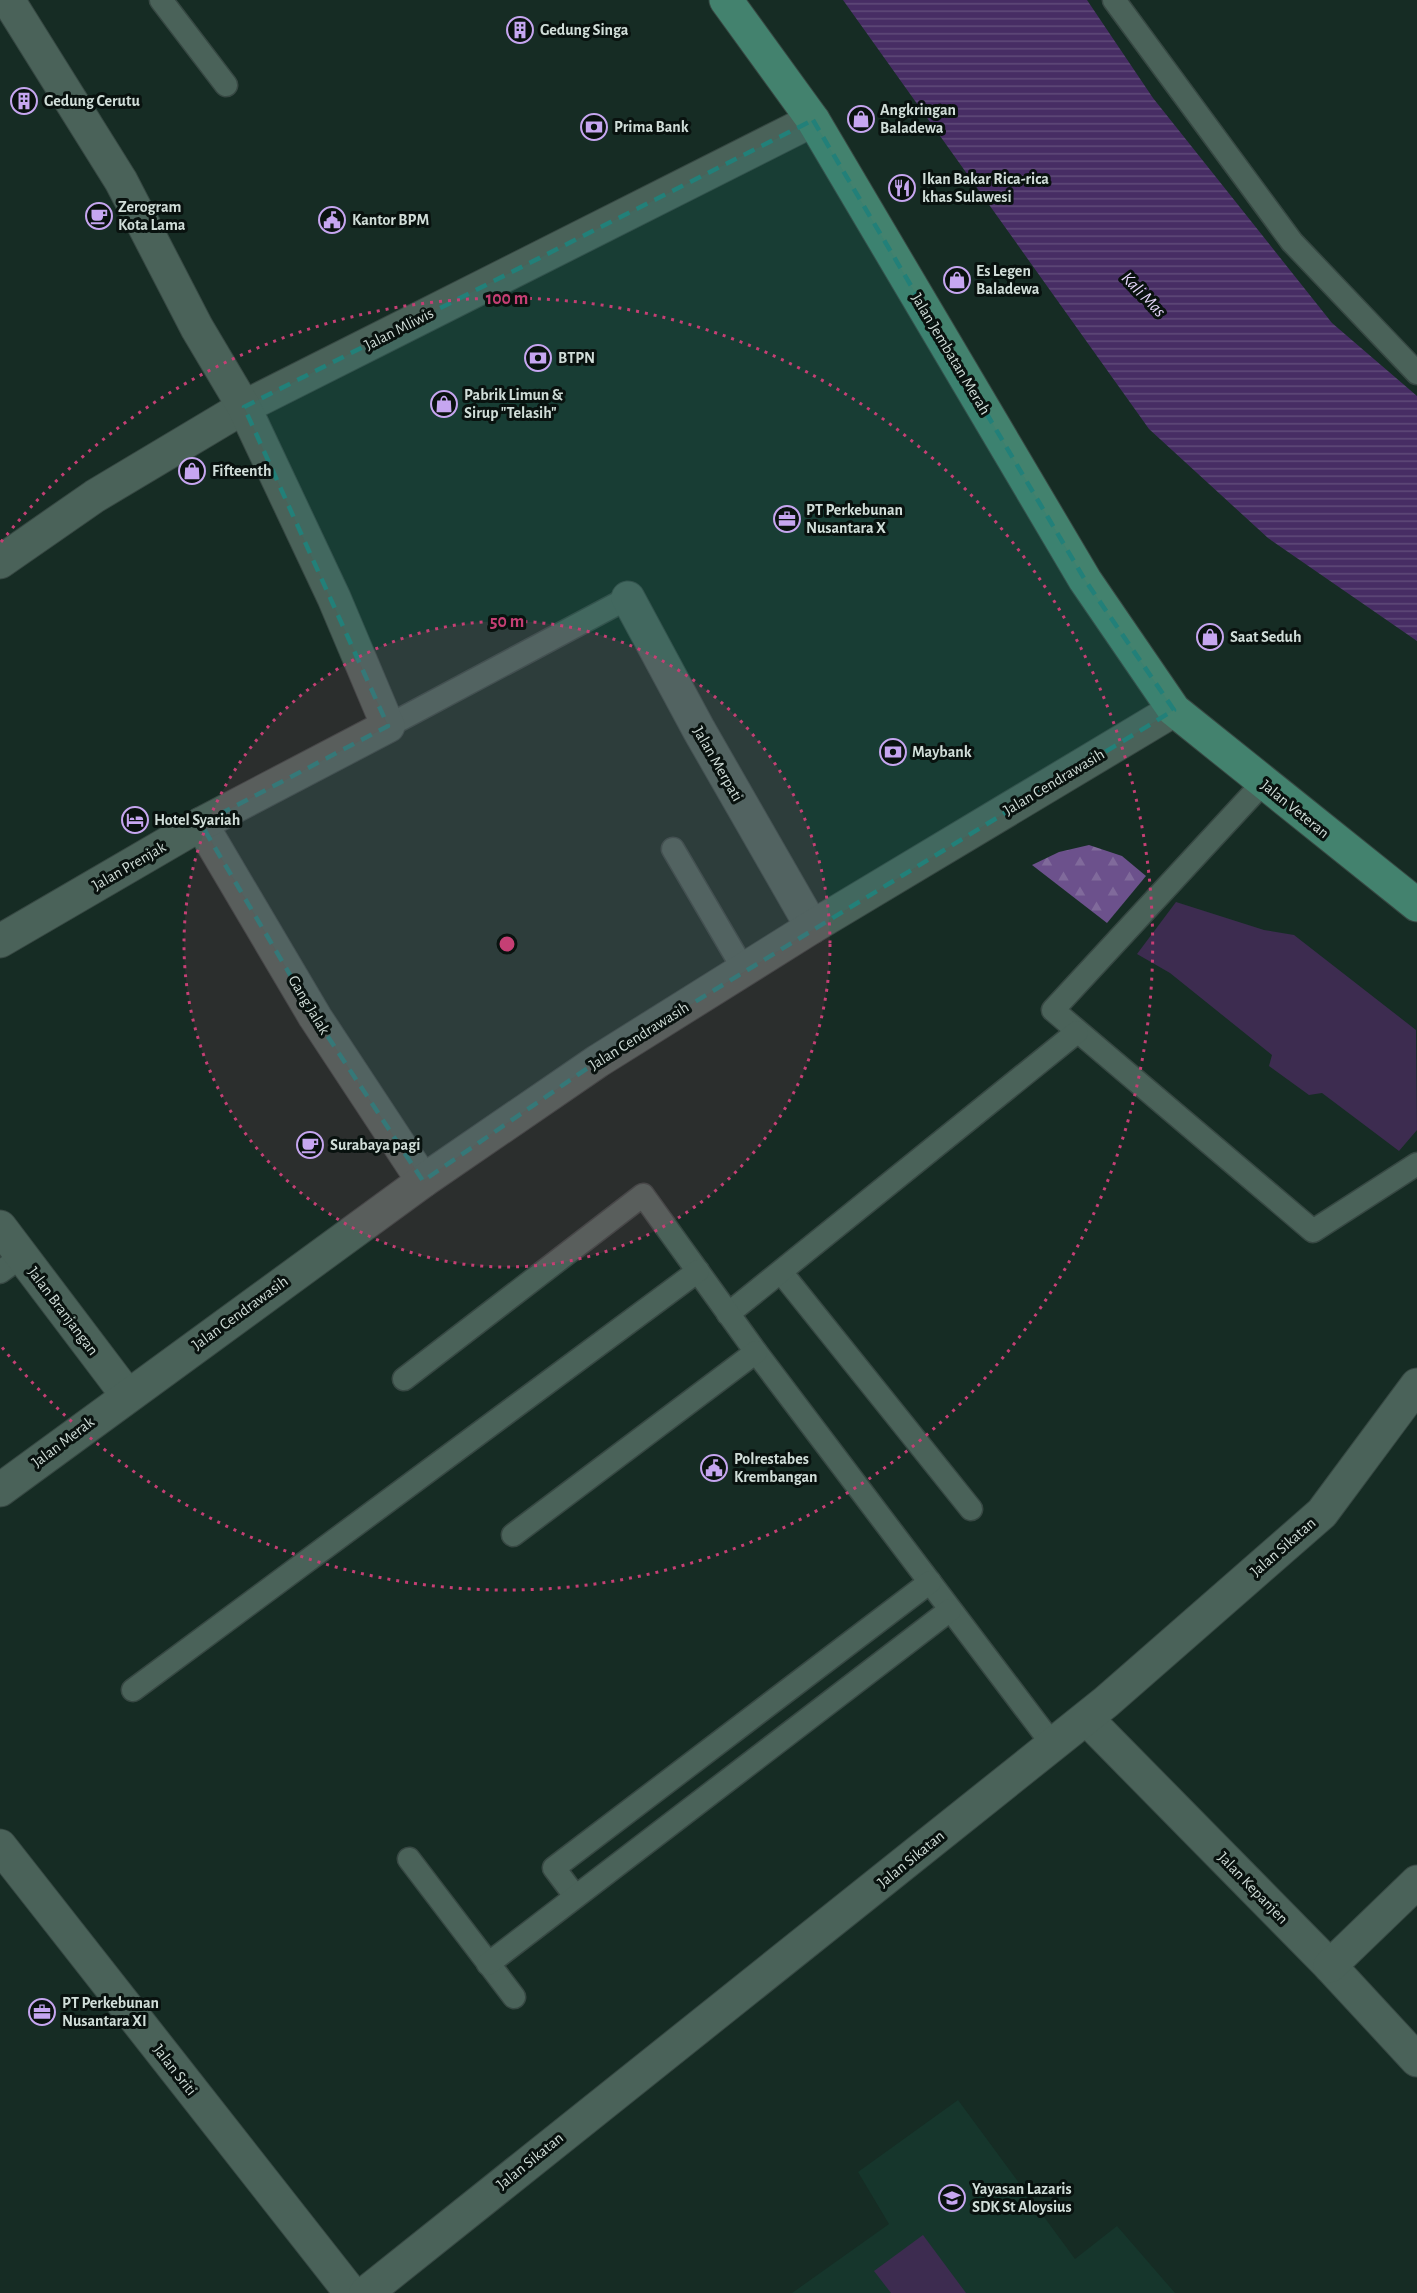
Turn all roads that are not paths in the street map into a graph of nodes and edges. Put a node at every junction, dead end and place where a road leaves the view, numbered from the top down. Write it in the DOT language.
graph roads {
  1 [pos="8,0"];
  2 [pos="161,0"];
  3 [pos="726,0"];
  4 [pos="1114,0"];
  5 [pos="226,85"];
  6 [pos="813,120"];
  7 [pos="1417,373"];
  8 [pos="244,407"];
  9 [pos="0,562"];
  10 [pos="628,598"];
  11 [pos="1174,710"];
  12 [pos="388,726"];
  13 [pos="1263,783"];
  14 [pos="201,824"];
  15 [pos="673,849"];
  16 [pos="1417,905"];
  17 [pos="812,927"];
  18 [pos="0,941"];
  19 [pos="744,970"];
  20 [pos="1077,1032"];
  21 [pos="1417,1164"];
  22 [pos="423,1181"];
  23 [pos="0,1227"];
  24 [pos="11,1264"];
  25 [pos="698,1271"];
  26 [pos="781,1272"];
  27 [pos="729,1314"];
  28 [pos="756,1352"];
  29 [pos="404,1379"];
  30 [pos="1417,1385"];
  31 [pos="127,1395"];
  32 [pos="0,1490"];
  33 [pos="971,1509"];
  34 [pos="513,1535"];
  35 [pos="930,1582"];
  36 [pos="950,1610"];
  37 [pos="133,1690"];
  38 [pos="1087,1719"];
  39 [pos="1053,1745"];
  40 [pos="0,1846"];
  41 [pos="409,1859"];
  42 [pos="1417,1882"];
  43 [pos="575,1896"];
  44 [pos="488,1964"];
  45 [pos="1330,1966"];
  46 [pos="514,1997"];
  47 [pos="1417,2060"];
  48 [pos="351,2293"];
  49 [pos="366,2293"];
  1 -- 8 [label="street"];
  2 -- 5 [label="lane"];
  3 -- 6 [label="main road, Jalan Jembatan Merah"];
  4 -- 7 [label="lane"];
  6 -- 8 [label="street, Jalan Mliwis"];
  6 -- 11 [label="main road, Jalan Jembatan Merah"];
  8 -- 9 [label="street, Jalan Mliwis"];
  8 -- 12 [label="street"];
  10 -- 12 [label="lane"];
  10 -- 17 [label="street, Jalan Merpati"];
  11 -- 13 [label="main road, Jalan Veteran"];
  11 -- 17 [label="street, Jalan Cendrawasih"];
  12 -- 14 [label="street, Jalan Prenjak"];
  13 -- 16 [label="main road, Jalan Veteran"];
  13 -- 20 [label="lane"];
  14 -- 18 [label="street, Jalan Prenjak"];
  14 -- 22 [label="street, Gang Jalak"];
  15 -- 19 [label="lane"];
  17 -- 19 [label="street, Jalan Cendrawasih"];
  19 -- 22 [label="street, Jalan Cendrawasih"];
  20 -- 21 [label="lane"];
  20 -- 26 [label="lane"];
  22 -- 31 [label="street, Jalan Cendrawasih"];
  23 -- 24 [label="street, Jalan Branjangan"];
  24 -- 31 [label="street, Jalan Branjangan"];
  25 -- 27 [label="lane"];
  25 -- 29 [label="lane"];
  25 -- 37 [label="lane"];
  26 -- 27 [label="lane"];
  26 -- 33 [label="lane"];
  27 -- 28 [label="lane"];
  28 -- 34 [label="lane"];
  28 -- 35 [label="lane"];
  30 -- 38 [label="street, Jalan Sikatan"];
  31 -- 32 [label="street, Jalan Merak"];
  35 -- 36 [label="lane"];
  35 -- 43 [label="lane"];
  36 -- 39 [label="lane"];
  36 -- 43 [label="lane"];
  38 -- 39 [label="street, Jalan Sikatan"];
  38 -- 45 [label="street, Jalan Kepanjen"];
  39 -- 49 [label="street, Jalan Sikatan"];
  40 -- 48 [label="street, Jalan Sriti"];
  41 -- 44 [label="lane"];
  42 -- 45 [label="street"];
  43 -- 44 [label="lane"];
  44 -- 46 [label="lane"];
  45 -- 47 [label="street, Jalan Kepanjen"];
}
